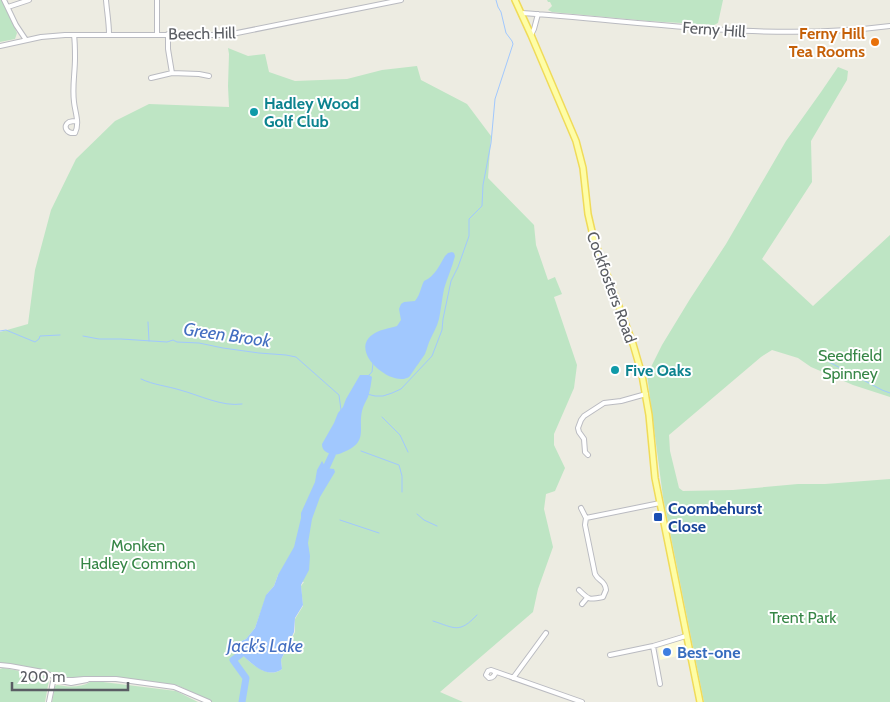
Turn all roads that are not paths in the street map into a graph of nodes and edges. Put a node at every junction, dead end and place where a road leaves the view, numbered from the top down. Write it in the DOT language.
graph roads {
  1 [pos="4,0"];
  2 [pos="29,0"];
  3 [pos="106,0"];
  4 [pos="157,0"];
  5 [pos="401,0"];
  6 [pos="515,0"];
  7 [pos="8,7"];
  8 [pos="521,13"];
  9 [pos="538,14"];
  10 [pos="890,26"];
  11 [pos="109,34"];
  12 [pos="157,34"];
  13 [pos="168,34"];
  14 [pos="74,35"];
  15 [pos="531,35"];
  16 [pos="26,40"];
  17 [pos="0,46"];
  18 [pos="172,73"];
  19 [pos="209,76"];
  20 [pos="151,78"];
  21 [pos="77,121"];
  22 [pos="646,394"];
  23 [pos="602,397"];
  24 [pos="604,403"];
  25 [pos="588,455"];
  26 [pos="660,503"];
  27 [pos="582,508"];
  28 [pos="586,518"];
  29 [pos="579,590"];
  30 [pos="587,598"];
  31 [pos="582,604"];
  32 [pos="546,633"];
  33 [pos="686,636"];
  34 [pos="653,646"];
  35 [pos="610,656"];
  36 [pos="0,665"];
  37 [pos="496,672"];
  38 [pos="513,678"];
  39 [pos="92,679"];
  40 [pos="660,684"];
  41 [pos="49,702"];
  42 [pos="209,702"];
  43 [pos="582,702"];
  44 [pos="700,702"];
  1 -- 7 [label="street"];
  2 -- 7 [label="street"];
  3 -- 11 [label="street"];
  4 -- 12 [label="street"];
  5 -- 13 [label="street, Beech Hill"];
  6 -- 8 [label="main road, Cockfosters Road"];
  7 -- 16 [label="street"];
  8 -- 9 [label="street, Ferny Hill"];
  8 -- 15 [label="main road, Cockfosters Road"];
  9 -- 10 [label="street, Ferny Hill"];
  9 -- 15 [label="street"];
  11 -- 12 [label="street, Beech Hill"];
  11 -- 14 [label="street, Beech Hill"];
  12 -- 13 [label="street, Beech Hill"];
  13 -- 18 [label="street"];
  14 -- 16 [label="street, Beech Hill"];
  14 -- 21 [label="street"];
  15 -- 22 [label="main road, Cockfosters Road"];
  16 -- 17 [label="street, Beech Hill"];
  18 -- 19 [label="street"];
  18 -- 20 [label="street"];
  22 -- 24 [label="street"];
  22 -- 26 [label="main road, Cockfosters Road"];
  23 -- 24 [label="street"];
  24 -- 25 [label="street"];
  26 -- 28 [label="street"];
  26 -- 33 [label="main road, Cockfosters Road"];
  27 -- 28 [label="street"];
  28 -- 30 [label="street"];
  29 -- 30 [label="street"];
  30 -- 31 [label="street"];
  32 -- 38 [label="street"];
  33 -- 34 [label="street"];
  33 -- 44 [label="main road, Cockfosters Road"];
  34 -- 35 [label="street"];
  34 -- 40 [label="street"];
  36 -- 39 [label="street"];
  37 -- 38 [label="street"];
  38 -- 43 [label="street"];
  39 -- 41 [label="street"];
  39 -- 42 [label="street"];
}
